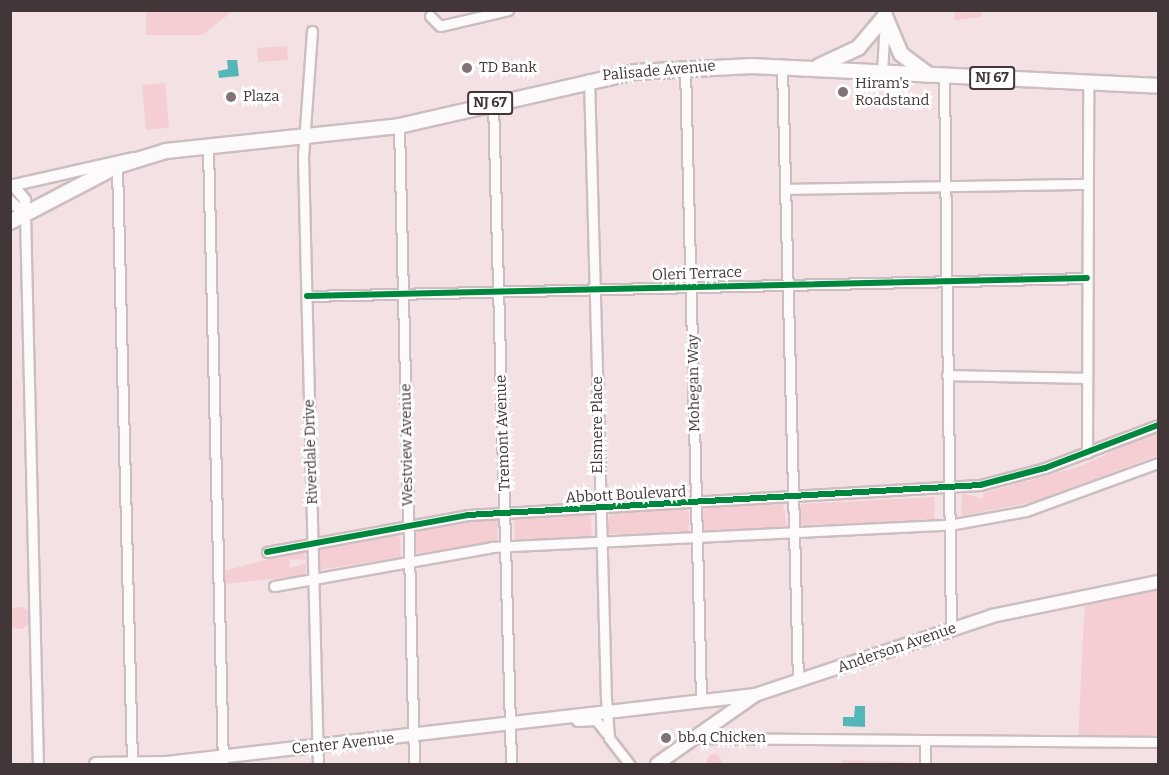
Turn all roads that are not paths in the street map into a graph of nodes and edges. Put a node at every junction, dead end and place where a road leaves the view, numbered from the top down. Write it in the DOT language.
graph roads {
  1 [pos="508,10"];
  2 [pos="886,13"];
  3 [pos="430,16"];
  4 [pos="312,30"];
  5 [pos="685,67"];
  6 [pos="782,67"];
  7 [pos="814,68"];
  8 [pos="882,72"];
  9 [pos="937,76"];
  10 [pos="589,79"];
  11 [pos="1088,83"];
  12 [pos="1158,86"];
  13 [pos="493,102"];
  14 [pos="399,126"];
  15 [pos="304,140"];
  16 [pos="208,148"];
  17 [pos="140,158"];
  18 [pos="117,166"];
  19 [pos="945,183"];
  20 [pos="1087,184"];
  21 [pos="12,186"];
  22 [pos="786,189"];
  23 [pos="10,201"];
  24 [pos="25,214"];
  25 [pos="10,222"];
  26 [pos="1087,278"];
  27 [pos="946,280"];
  28 [pos="788,283"];
  29 [pos="691,286"];
  30 [pos="598,289"];
  31 [pos="499,291"];
  32 [pos="403,294"];
  33 [pos="307,296"];
  34 [pos="947,375"];
  35 [pos="1087,378"];
  36 [pos="1158,425"];
  37 [pos="1087,453"];
  38 [pos="1158,463"];
  39 [pos="949,489"];
  40 [pos="794,498"];
  41 [pos="697,503"];
  42 [pos="599,508"];
  43 [pos="506,512"];
  44 [pos="409,524"];
  45 [pos="949,525"];
  46 [pos="793,532"];
  47 [pos="697,537"];
  48 [pos="600,541"];
  49 [pos="314,543"];
  50 [pos="507,546"];
  51 [pos="267,552"];
  52 [pos="410,561"];
  53 [pos="315,579"];
  54 [pos="1158,582"];
  55 [pos="274,586"];
  56 [pos="951,630"];
  57 [pos="798,681"];
  58 [pos="755,695"];
  59 [pos="701,700"];
  60 [pos="608,710"];
  61 [pos="553,720"];
  62 [pos="509,725"];
  63 [pos="413,736"];
  64 [pos="609,738"];
  65 [pos="695,738"];
  66 [pos="925,741"];
  67 [pos="1158,742"];
  68 [pos="318,747"];
  69 [pos="223,760"];
  70 [pos="132,764"];
  71 [pos="38,765"];
  72 [pos="96,765"];
  73 [pos="318,765"];
  74 [pos="414,765"];
  75 [pos="511,765"];
  76 [pos="629,765"];
  77 [pos="657,765"];
  78 [pos="925,765"];
  1 -- 3 [label="street"];
  2 -- 7 [label="main road"];
  2 -- 8 [label="street"];
  2 -- 9 [label="main road"];
  4 -- 15 [label="street, Riverdale Drive"];
  5 -- 6 [label="main road, Palisade Avenue / NJ 67"];
  5 -- 10 [label="main road, Palisade Avenue / NJ 67"];
  5 -- 29 [label="street, Mohegan Way"];
  6 -- 7 [label="main road, Palisade Avenue / NJ 67"];
  6 -- 22 [label="street"];
  7 -- 8 [label="main road, Palisade Avenue / NJ 67"];
  8 -- 9 [label="main road, Palisade Avenue / NJ 67"];
  9 -- 11 [label="main road, Palisade Avenue / NJ 67"];
  9 -- 19 [label="street"];
  10 -- 13 [label="main road, Palisade Avenue / NJ 67"];
  10 -- 30 [label="street, Elsmere Place"];
  11 -- 12 [label="main road, Palisade Avenue / NJ 67"];
  11 -- 20 [label="street"];
  13 -- 14 [label="main road, Palisade Avenue / NJ 67"];
  13 -- 31 [label="street, Tremont Avenue"];
  14 -- 15 [label="main road, Palisade Avenue / NJ 67"];
  14 -- 32 [label="street, Westview Avenue"];
  15 -- 16 [label="main road, Palisade Avenue / NJ 67"];
  15 -- 33 [label="street, Riverdale Drive"];
  16 -- 17 [label="main road, Palisade Avenue / NJ 67"];
  16 -- 69 [label="street"];
  17 -- 18 [label="main road, NJ 67"];
  17 -- 21 [label="street"];
  18 -- 24 [label="main road, NJ 67"];
  18 -- 70 [label="street"];
  19 -- 20 [label="street"];
  19 -- 22 [label="street"];
  19 -- 27 [label="street"];
  20 -- 26 [label="street"];
  21 -- 24 [label="street"];
  22 -- 28 [label="street"];
  23 -- 24 [label="street"];
  24 -- 25 [label="main road, NJ 67"];
  24 -- 71 [label="street"];
  26 -- 27 [label="street, Oleri Terrace"];
  26 -- 35 [label="street"];
  27 -- 28 [label="street, Oleri Terrace"];
  27 -- 34 [label="street"];
  28 -- 29 [label="street, Oleri Terrace"];
  28 -- 40 [label="street"];
  29 -- 30 [label="street, Oleri Terrace"];
  29 -- 41 [label="street, Mohegan Way"];
  30 -- 31 [label="street, Oleri Terrace"];
  30 -- 42 [label="street, Elsmere Place"];
  31 -- 32 [label="street, Oleri Terrace"];
  31 -- 43 [label="street, Tremont Avenue"];
  32 -- 33 [label="street, Oleri Terrace"];
  32 -- 44 [label="street, Westview Avenue"];
  33 -- 49 [label="street, Riverdale Drive"];
  34 -- 35 [label="street"];
  34 -- 39 [label="street"];
  35 -- 37 [label="street"];
  36 -- 37 [label="street, Abbott Boulevard"];
  37 -- 39 [label="street, Abbott Boulevard"];
  38 -- 45 [label="street"];
  39 -- 40 [label="street, Abbott Boulevard"];
  39 -- 45 [label="street"];
  40 -- 41 [label="street, Abbott Boulevard"];
  40 -- 46 [label="street"];
  41 -- 42 [label="street, Abbott Boulevard"];
  41 -- 47 [label="street, Mohegan Way"];
  42 -- 43 [label="street, Abbott Boulevard"];
  42 -- 48 [label="street, Elsmere Place"];
  43 -- 44 [label="street, Abbott Boulevard"];
  43 -- 50 [label="street, Tremont Avenue"];
  44 -- 49 [label="street, Abbott Boulevard"];
  44 -- 52 [label="street, Westview Avenue"];
  45 -- 46 [label="street"];
  45 -- 56 [label="street"];
  46 -- 47 [label="street"];
  46 -- 57 [label="street"];
  47 -- 48 [label="street"];
  47 -- 59 [label="street, Mohegan Way"];
  48 -- 50 [label="street"];
  48 -- 60 [label="street, Elsmere Place"];
  49 -- 51 [label="street, Abbott Boulevard"];
  49 -- 53 [label="street, Riverdale Drive"];
  50 -- 52 [label="street"];
  50 -- 62 [label="street, Tremont Avenue"];
  52 -- 53 [label="street"];
  52 -- 63 [label="street, Westview Avenue"];
  53 -- 55 [label="street"];
  53 -- 68 [label="street, Riverdale Drive"];
  54 -- 56 [label="main road, Anderson Avenue"];
  56 -- 57 [label="main road, Anderson Avenue"];
  57 -- 58 [label="main road, Anderson Avenue"];
  58 -- 59 [label="main road, Center Avenue"];
  58 -- 65 [label="main road, Anderson Avenue"];
  59 -- 60 [label="main road, Center Avenue"];
  60 -- 61 [label="main road, Center Avenue"];
  60 -- 64 [label="street, Elsmere Place"];
  61 -- 62 [label="main road, Center Avenue"];
  61 -- 64 [label="street, Center Avenue"];
  62 -- 63 [label="main road, Center Avenue"];
  62 -- 75 [label="street, Tremont Avenue"];
  63 -- 68 [label="main road, Center Avenue"];
  63 -- 74 [label="street, Westview Avenue"];
  64 -- 76 [label="street"];
  65 -- 66 [label="street"];
  65 -- 77 [label="main road, Anderson Avenue"];
  66 -- 67 [label="street"];
  66 -- 78 [label="street"];
  68 -- 69 [label="main road, Center Avenue"];
  68 -- 73 [label="street, Riverdale Drive"];
  69 -- 70 [label="main road, Center Avenue"];
  70 -- 72 [label="main road, Center Avenue"];
}
